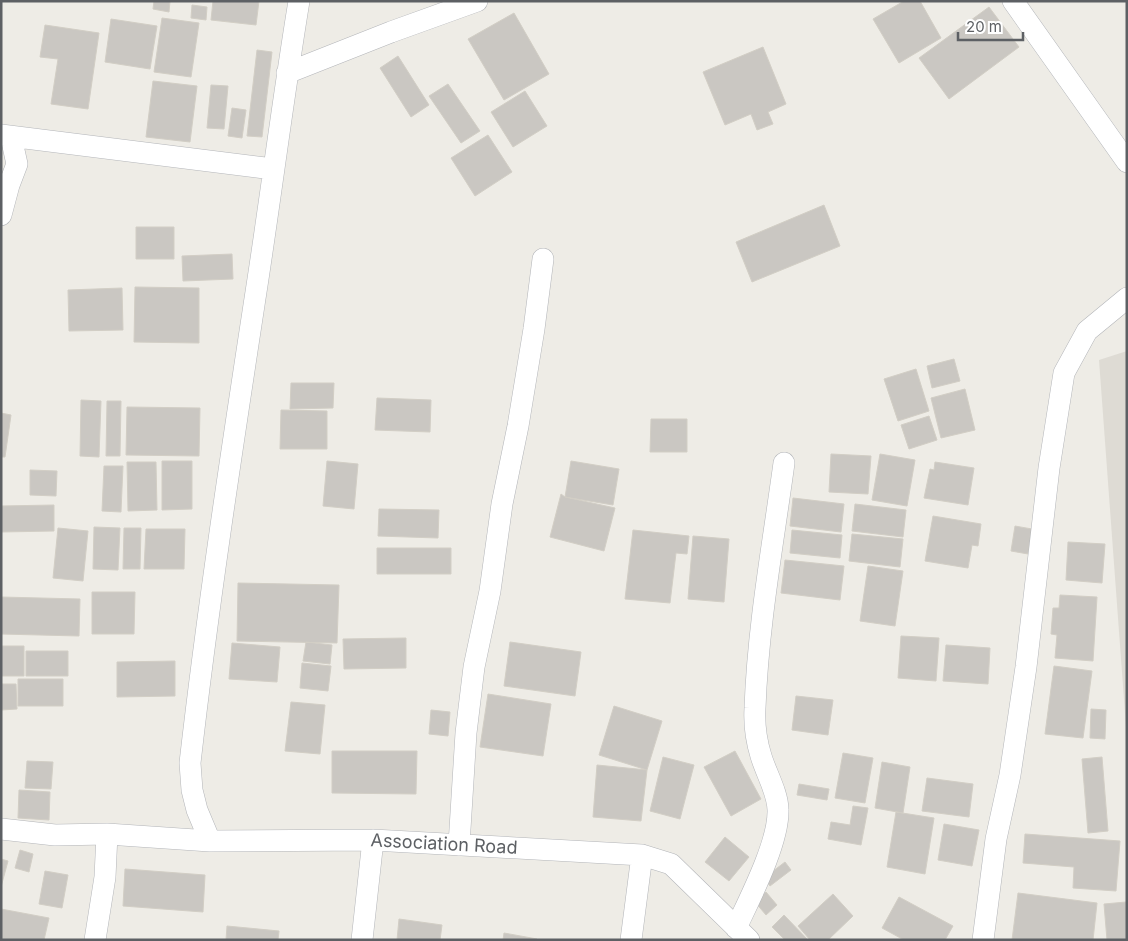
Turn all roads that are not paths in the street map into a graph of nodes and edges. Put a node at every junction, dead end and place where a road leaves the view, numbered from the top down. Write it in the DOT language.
graph roads {
  1 [pos="299,1"];
  2 [pos="476,1"];
  3 [pos="1013,1"];
  4 [pos="287,73"];
  5 [pos="6,136"];
  6 [pos="1127,162"];
  7 [pos="273,169"];
  8 [pos="1,215"];
  9 [pos="543,259"];
  10 [pos="1127,298"];
  11 [pos="784,463"];
  12 [pos="1,829"];
  13 [pos="107,834"];
  14 [pos="373,840"];
  15 [pos="210,841"];
  16 [pos="459,845"];
  17 [pos="642,855"];
  18 [pos="743,934"];
  19 [pos="95,940"];
  20 [pos="362,940"];
  21 [pos="631,940"];
  22 [pos="983,940"];
  1 -- 4 [label="street"];
  2 -- 4 [label="street"];
  3 -- 6 [label="street"];
  4 -- 7 [label="street"];
  5 -- 7 [label="street"];
  5 -- 8 [label="street"];
  7 -- 15 [label="street"];
  9 -- 16 [label="street"];
  10 -- 22 [label="street"];
  11 -- 18 [label="street"];
  12 -- 13 [label="street, Association Road"];
  13 -- 15 [label="street, Association Road"];
  13 -- 19 [label="street"];
  14 -- 15 [label="street, Association Road"];
  14 -- 16 [label="street, Association Road"];
  14 -- 20 [label="street"];
  16 -- 17 [label="street, Association Road"];
  17 -- 18 [label="street, Association Road"];
  17 -- 21 [label="street"];
}
